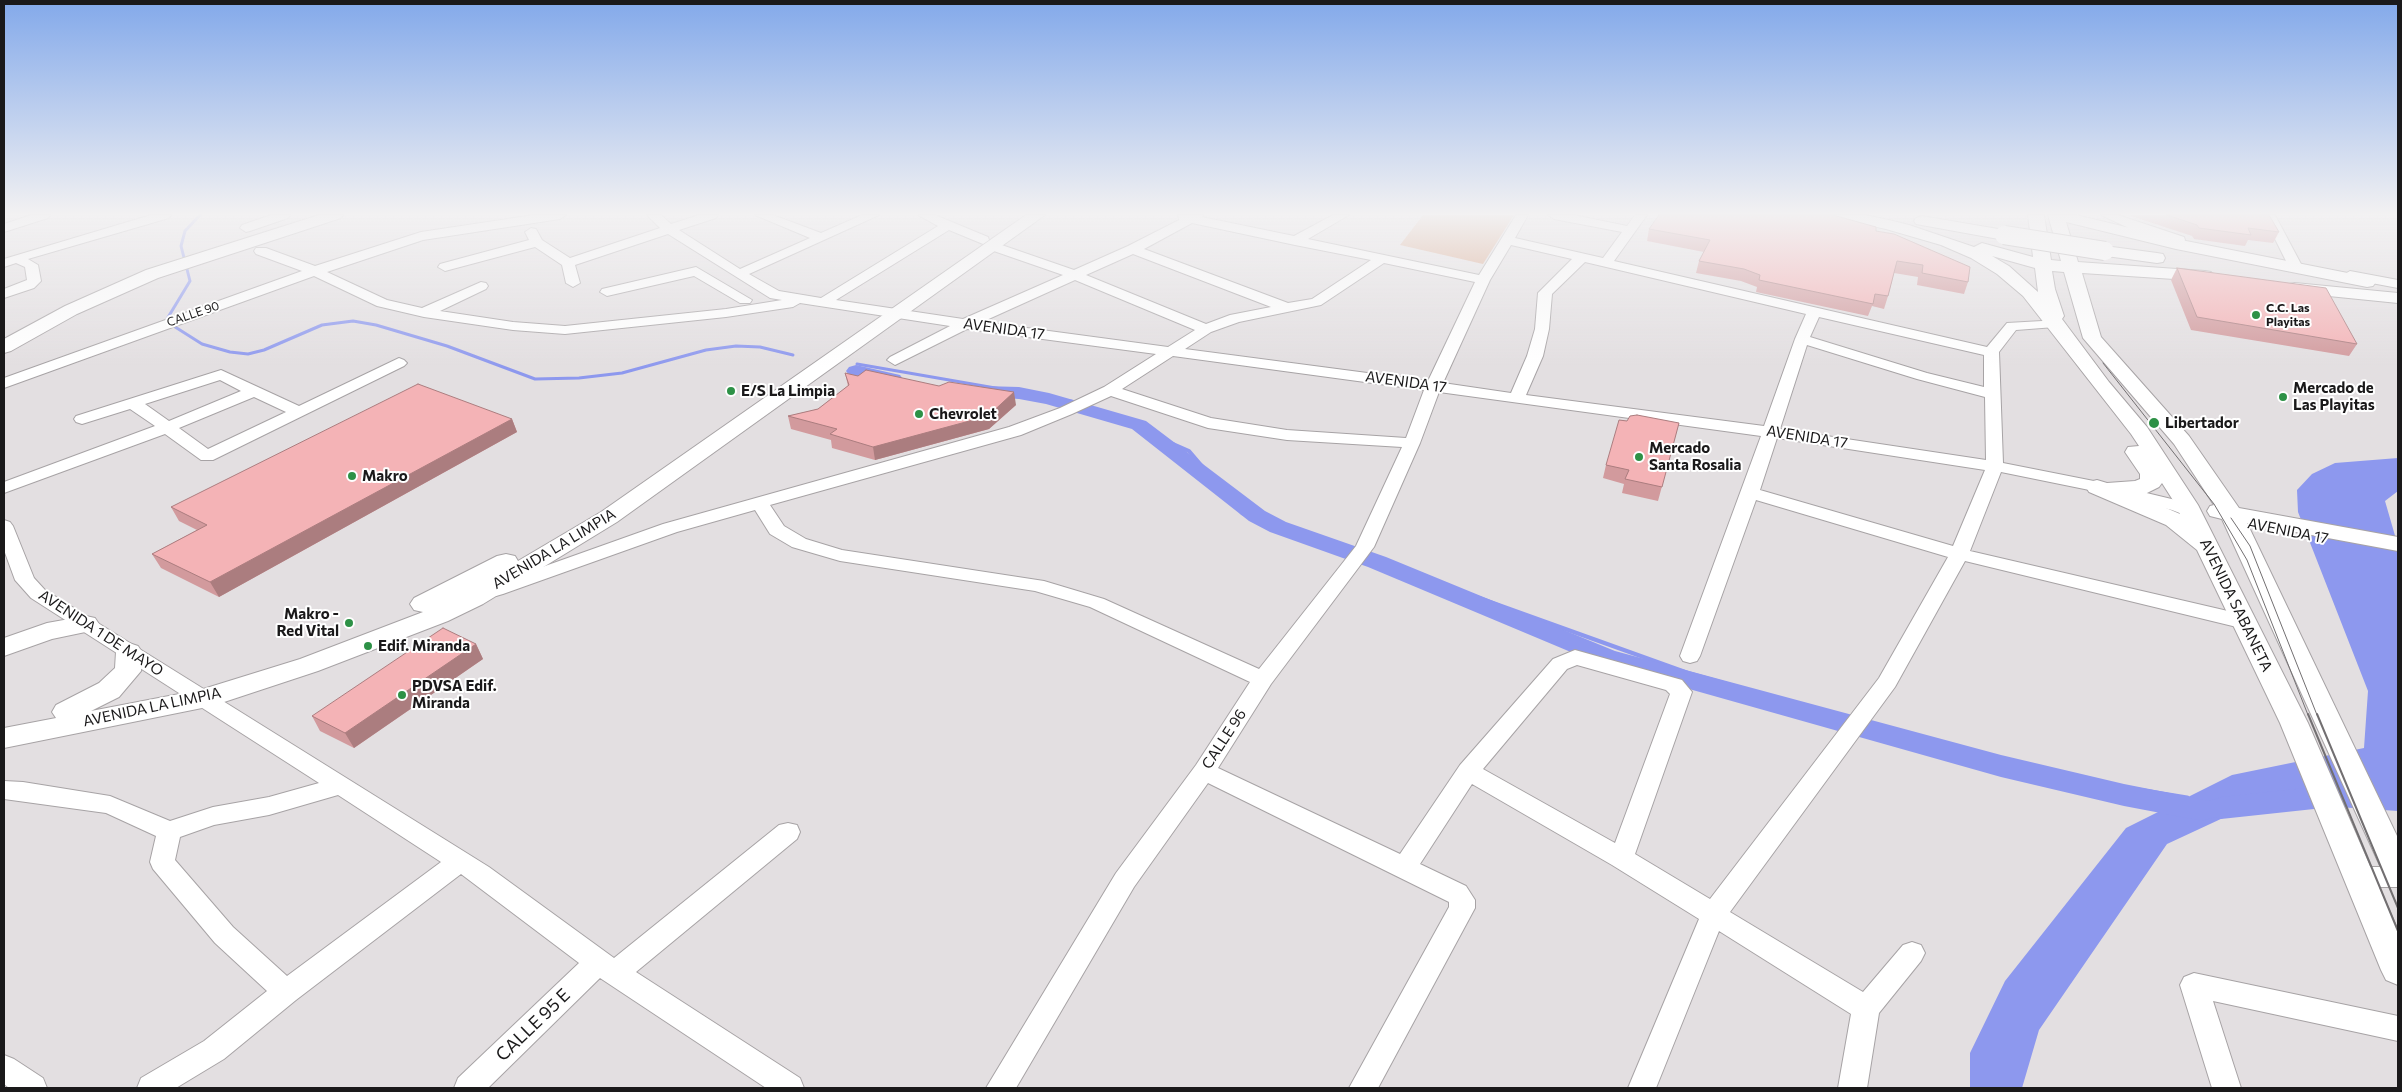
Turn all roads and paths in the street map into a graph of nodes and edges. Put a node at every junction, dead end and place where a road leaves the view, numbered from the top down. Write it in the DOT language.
graph roads {
  1 [pos="31,266"];
  2 [pos="162,266"];
  3 [pos="168,266"];
  4 [pos="301,266"];
  5 [pos="330,266"];
  6 [pos="449,266"];
  7 [pos="569,266"];
  8 [pos="726,266"];
  9 [pos="757,266"];
  10 [pos="882,266"];
  11 [pos="955,266"];
  12 [pos="1050,266"];
  13 [pos="1092,266"];
  14 [pos="1178,266"];
  15 [pos="1371,266"];
  16 [pos="1415,266"];
  17 [pos="1491,266"];
  18 [pos="1573,266"];
  19 [pos="1619,266"];
  20 [pos="1996,266"];
  21 [pos="2043,266"];
  22 [pos="2057,266"];
  23 [pos="2072,266"];
  24 [pos="2221,266"];
  25 [pos="2248,266"];
  26 [pos="2286,266"];
  27 [pos="2303,266"];
  28 [pos="445,267"];
  29 [pos="2073,269"];
  30 [pos="315,271"];
  31 [pos="738,274"];
  32 [pos="1072,274"];
  33 [pos="2219,277"];
  34 [pos="1483,280"];
  35 [pos="2371,283"];
  36 [pos="573,284"];
  37 [pos="2274,285"];
  38 [pos="481,286"];
  39 [pos="2398,286"];
  40 [pos="607,292"];
  41 [pos="4,294"];
  42 [pos="775,296"];
  43 [pos="2398,296"];
  44 [pos="745,300"];
  45 [pos="806,301"];
  46 [pos="822,303"];
  47 [pos="1288,308"];
  48 [pos="655,310"];
  49 [pos="889,312"];
  50 [pos="1814,312"];
  51 [pos="424,313"];
  52 [pos="2055,323"];
  53 [pos="965,324"];
  54 [pos="1206,329"];
  55 [pos="4,334"];
  56 [pos="1802,339"];
  57 [pos="4,347"];
  58 [pos="1172,352"];
  59 [pos="1991,352"];
  60 [pos="895,360"];
  61 [pos="399,363"];
  62 [pos="4,382"];
  63 [pos="1434,385"];
  64 [pos="1110,390"];
  65 [pos="254,392"];
  66 [pos="1993,394"];
  67 [pos="1517,398"];
  68 [pos="2112,399"];
  69 [pos="134,404"];
  70 [pos="300,412"];
  71 [pos="82,419"];
  72 [pos="166,428"];
  73 [pos="1770,432"];
  74 [pos="1412,443"];
  75 [pos="1995,466"];
  76 [pos="4,488"];
  77 [pos="2103,488"];
  78 [pos="1750,493"];
  79 [pos="759,502"];
  80 [pos="2185,508"];
  81 [pos="2233,517"];
  82 [pos="4,526"];
  83 [pos="2286,527"];
  84 [pos="2398,544"];
  85 [pos="1960,554"];
  86 [pos="2398,554"];
  87 [pos="2213,557"];
  88 [pos="474,598"];
  89 [pos="2245,622"];
  90 [pos="86,624"];
  91 [pos="4,647"];
  92 [pos="129,652"];
  93 [pos="1690,656"];
  94 [pos="1264,679"];
  95 [pos="194,693"];
  96 [pos="66,712"];
  97 [pos="4,722"];
  98 [pos="4,738"];
  99 [pos="1204,770"];
  100 [pos="1468,771"];
  101 [pos="340,786"];
  102 [pos="4,790"];
  103 [pos="169,831"];
  104 [pos="788,832"];
  105 [pos="2393,855"];
  106 [pos="1621,858"];
  107 [pos="459,862"];
  108 [pos="1404,868"];
  109 [pos="2360,877"];
  110 [pos="2398,877"];
  111 [pos="1713,915"];
  112 [pos="1912,953"];
  113 [pos="607,968"];
  114 [pos="2398,970"];
  115 [pos="286,992"];
  116 [pos="1866,1008"];
  117 [pos="2398,1029"];
  118 [pos="4,1068"];
  119 [pos="33,1088"];
  120 [pos="151,1088"];
  121 [pos="468,1088"];
  122 [pos="790,1088"];
  123 [pos="1000,1088"];
  124 [pos="1363,1088"];
  125 [pos="1642,1088"];
  126 [pos="1853,1088"];
  127 [pos="2226,1088"];
  1 -- 41 [label="street"];
  2 -- 55 [label="main road"];
  3 -- 57 [label="main road"];
  4 -- 30 [label="street"];
  5 -- 30 [label="street, CALLE 90"];
  6 -- 28 [label="street"];
  7 -- 36 [label="street"];
  8 -- 31 [label="street, AVENIDA 17"];
  9 -- 31 [label="street"];
  10 -- 46 [label="street"];
  11 -- 49 [label="main road, AVENIDA LA LIMPIA"];
  12 -- 32 [label="street"];
  13 -- 32 [label="street"];
  14 -- 47 [label="street"];
  15 -- 47 [label="street"];
  16 -- 34 [label="street"];
  17 -- 34 [label="street, CALLE 96"];
  18 -- 67 [label="street"];
  19 -- 50 [label="street"];
  20 -- 52 [label="main road"];
  21 -- 52 [label="main road, AVENIDA SABANETA"];
  22 -- 29 [label="main road"];
  23 -- 29 [label="main road"];
  24 -- 43 [label="main road"];
  25 -- 35 [label="main road"];
  26 -- 35 [label="main road"];
  27 -- 39 [label="street"];
  29 -- 33 [label="main road"];
  29 -- 81 [label="main road"];
  30 -- 51 [label="street"];
  30 -- 62 [label="street, CALLE 90"];
  31 -- 42 [label="street, AVENIDA 17"];
  32 -- 53 [label="street"];
  32 -- 54 [label="street"];
  34 -- 63 [label="street, CALLE 96"];
  35 -- 39 [label="main road"];
  37 -- 43 [label="main road"];
  38 -- 51 [label="street"];
  40 -- 44 [label="street"];
  42 -- 44 [label="street"];
  42 -- 45 [label="street, AVENIDA 17"];
  44 -- 48 [label="street"];
  45 -- 46 [label="street, AVENIDA 17"];
  45 -- 51 [label="street"];
  46 -- 49 [label="street, AVENIDA 17"];
  47 -- 54 [label="street"];
  49 -- 53 [label="street, AVENIDA 17"];
  49 -- 88 [label="main road, AVENIDA LA LIMPIA"];
  49 -- 95 [label="main road, AVENIDA LA LIMPIA"];
  50 -- 56 [label="street"];
  50 -- 59 [label="street"];
  52 -- 59 [label="street"];
  52 -- 68 [label="main road, AVENIDA SABANETA"];
  53 -- 58 [label="street, AVENIDA 17"];
  53 -- 60 [label="street"];
  54 -- 58 [label="street"];
  56 -- 66 [label="street"];
  56 -- 73 [label="street"];
  58 -- 63 [label="street, AVENIDA 17"];
  58 -- 64 [label="street"];
  59 -- 66 [label="street"];
  61 -- 70 [label="street"];
  63 -- 67 [label="street, AVENIDA 17"];
  63 -- 74 [label="street, CALLE 96"];
  64 -- 74 [label="street"];
  64 -- 79 [label="street"];
  65 -- 69 [label="street"];
  65 -- 70 [label="street"];
  65 -- 72 [label="street"];
  66 -- 75 [label="street"];
  67 -- 73 [label="street, AVENIDA 17"];
  68 -- 77 [label="main road"];
  68 -- 80 [label="main road, AVENIDA SABANETA"];
  69 -- 71 [label="street"];
  69 -- 72 [label="street"];
  70 -- 72 [label="street"];
  72 -- 76 [label="street"];
  73 -- 75 [label="street, AVENIDA 17"];
  73 -- 78 [label="street"];
  74 -- 94 [label="street, CALLE 96"];
  75 -- 77 [label="street, AVENIDA 17"];
  75 -- 85 [label="street"];
  77 -- 80 [label="street, AVENIDA 17"];
  77 -- 87 [label="main road"];
  78 -- 85 [label="street"];
  78 -- 93 [label="street"];
  79 -- 88 [label="street"];
  79 -- 94 [label="street"];
  80 -- 81 [label="main road, AVENIDA 17"];
  80 -- 87 [label="main road, AVENIDA SABANETA"];
  81 -- 83 [label="main road, AVENIDA 17"];
  81 -- 105 [label="main road"];
  82 -- 90 [label="street, AVENIDA 1 DE MAYO"];
  83 -- 84 [label="main road, AVENIDA 17"];
  83 -- 86 [label="main road, AVENIDA 17"];
  85 -- 89 [label="street"];
  85 -- 111 [label="street"];
  87 -- 89 [label="main road, AVENIDA SABANETA"];
  88 -- 95 [label="main road, AVENIDA LA LIMPIA"];
  89 -- 109 [label="main road, AVENIDA SABANETA"];
  90 -- 91 [label="main road"];
  90 -- 92 [label="street, AVENIDA 1 DE MAYO"];
  92 -- 95 [label="street, AVENIDA 1 DE MAYO"];
  92 -- 96 [label="main road"];
  94 -- 99 [label="street, CALLE 96"];
  95 -- 96 [label="main road, AVENIDA LA LIMPIA"];
  95 -- 98 [label="main road, AVENIDA LA LIMPIA"];
  95 -- 101 [label="street, AVENIDA 1 DE MAYO"];
  96 -- 97 [label="main road, AVENIDA LA LIMPIA"];
  99 -- 108 [label="street"];
  99 -- 123 [label="street, CALLE 96"];
  100 -- 106 [label="street"];
  100 -- 106 [label="street"];
  100 -- 108 [label="street"];
  101 -- 103 [label="street"];
  101 -- 107 [label="street, AVENIDA 1 DE MAYO"];
  102 -- 103 [label="street"];
  103 -- 115 [label="street"];
  104 -- 113 [label="street, CALLE 95 E"];
  106 -- 111 [label="street"];
  107 -- 113 [label="street, AVENIDA 1 DE MAYO"];
  107 -- 115 [label="street"];
  108 -- 124 [label="street"];
  109 -- 110 [label="street"];
  109 -- 114 [label="main road, AVENIDA SABANETA"];
  111 -- 116 [label="street"];
  111 -- 125 [label="street"];
  112 -- 116 [label="street"];
  113 -- 121 [label="street, CALLE 95 E"];
  113 -- 122 [label="street, AVENIDA 1 DE MAYO"];
  115 -- 120 [label="street"];
  116 -- 126 [label="street"];
  117 -- 127 [label="street"];
  118 -- 119 [label="street"];
}
